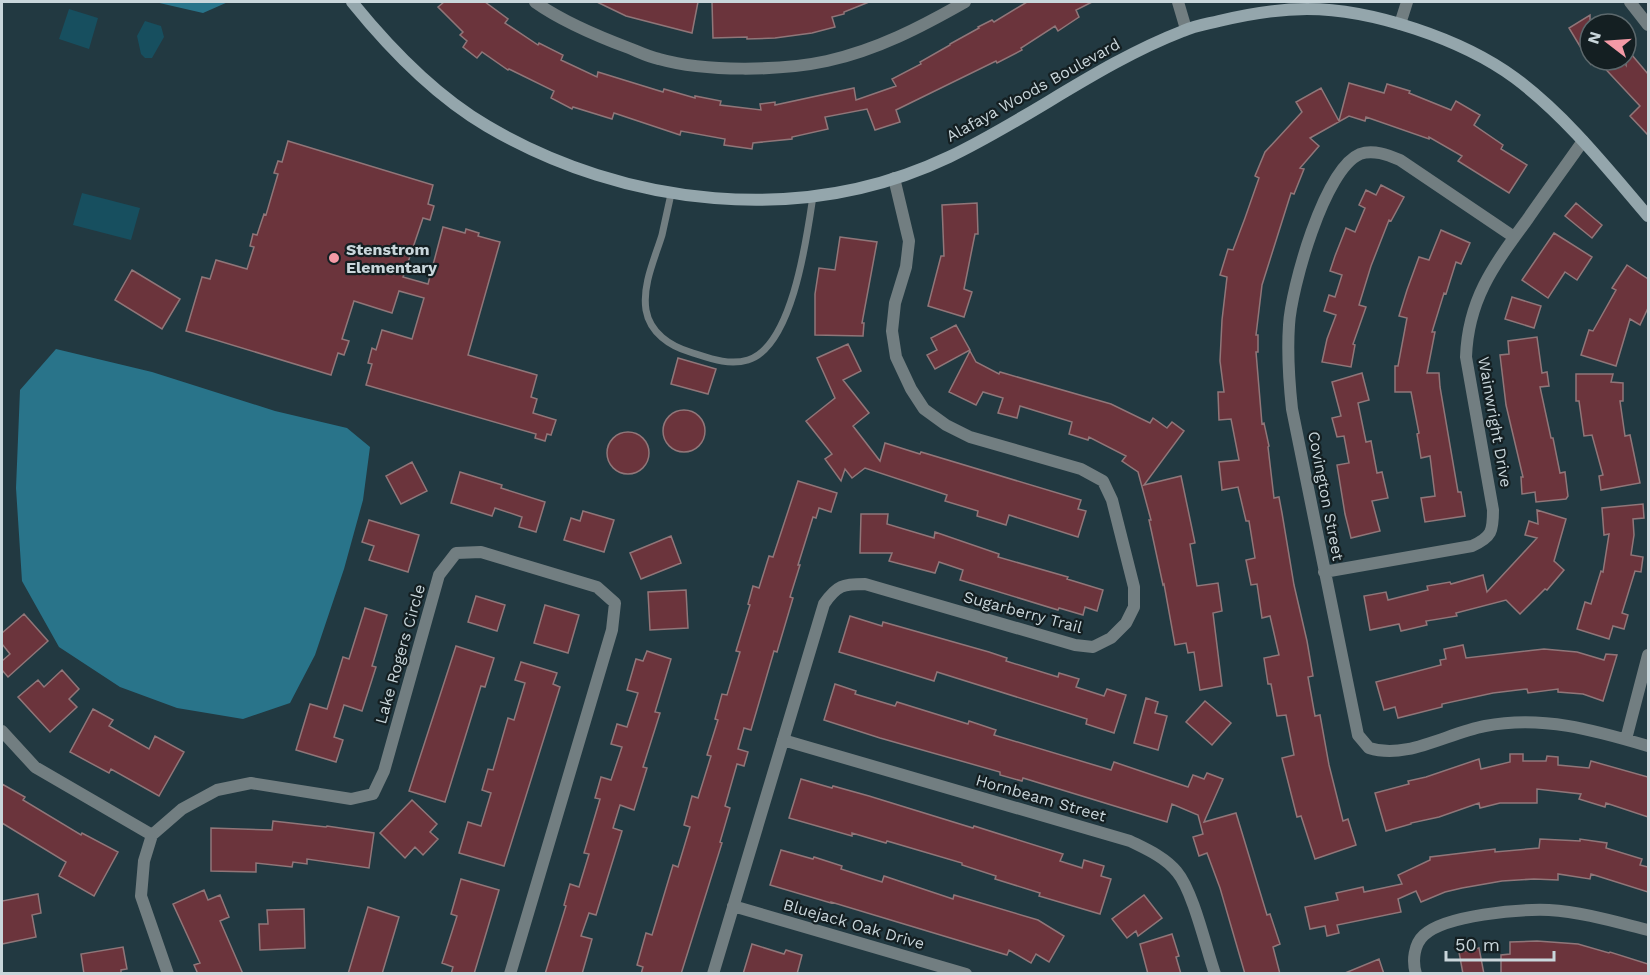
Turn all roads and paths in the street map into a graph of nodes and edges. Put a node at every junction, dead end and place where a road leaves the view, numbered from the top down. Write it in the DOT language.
graph roads {
  1 [pos="352,2"];
  2 [pos="535,2"];
  3 [pos="965,2"];
  4 [pos="1178,2"];
  5 [pos="1407,2"];
  6 [pos="1630,2"];
  7 [pos="1400,24"];
  8 [pos="1648,25"];
  9 [pos="1186,29"];
  10 [pos="1583,141"];
  11 [pos="894,178"];
  12 [pos="671,194"];
  13 [pos="813,196"];
  14 [pos="1648,216"];
  15 [pos="1514,237"];
  16 [pos="1324,572"];
  17 [pos="1648,655"];
  18 [pos="2,731"];
  19 [pos="1626,739"];
  20 [pos="783,740"];
  21 [pos="1648,746"];
  22 [pos="152,835"];
  23 [pos="733,906"];
  24 [pos="1648,930"];
  25 [pos="168,974"];
  26 [pos="510,974"];
  27 [pos="713,974"];
  28 [pos="966,974"];
  29 [pos="1215,974"];
  30 [pos="1416,974"];
  1 -- 12 [label="street, Alafaya Woods Boulevard"];
  2 -- 3 [label="street"];
  4 -- 9 [label="street"];
  5 -- 7 [label="street"];
  6 -- 8 [label="street"];
  7 -- 9 [label="street, Alafaya Woods Boulevard"];
  7 -- 10 [label="street, Alafaya Woods Boulevard"];
  9 -- 11 [label="street, Alafaya Woods Boulevard"];
  10 -- 14 [label="street, Alafaya Woods Boulevard"];
  10 -- 15 [label="street, Wainwright Drive"];
  11 -- 13 [label="street, Alafaya Woods Boulevard"];
  11 -- 20 [label="street, Sugarberry Trail"];
  12 -- 13 [label="street, Alafaya Woods Boulevard"];
  12 -- 13 [label="lane"];
  15 -- 16 [label="street, Wainwright Drive"];
  15 -- 16 [label="street, Covington Street"];
  16 -- 19 [label="street, Covington Street"];
  17 -- 19 [label="street"];
  18 -- 22 [label="street"];
  19 -- 21 [label="street, Covington Street"];
  20 -- 23 [label="street, Sugarberry Trail"];
  20 -- 29 [label="street, Hornbeam Street"];
  22 -- 25 [label="street"];
  22 -- 26 [label="street, Lake Rogers Circle"];
  23 -- 27 [label="street, Sugarberry Trail"];
  23 -- 28 [label="street, Bluejack Oak Drive"];
  24 -- 30 [label="street"];
}
